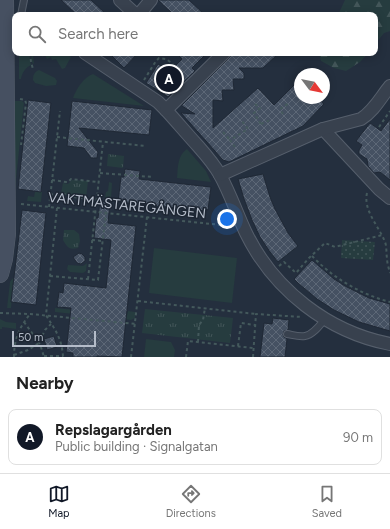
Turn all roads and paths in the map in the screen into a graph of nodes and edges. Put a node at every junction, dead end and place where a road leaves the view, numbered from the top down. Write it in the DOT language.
graph roads {
  1 [pos="5,0"];
  2 [pos="24,0"];
  3 [pos="120,0"];
  4 [pos="151,0"];
  5 [pos="22,12"];
  6 [pos="132,12"];
  7 [pos="141,12"];
  8 [pos="10,32"];
  9 [pos="30,56"];
  10 [pos="95,56"];
  11 [pos="221,56"];
  12 [pos="173,64"];
  13 [pos="33,69"];
  14 [pos="390,86"];
  15 [pos="138,89"];
  16 [pos="289,103"];
  17 [pos="255,104"];
  18 [pos="166,110"];
  19 [pos="60,111"];
  20 [pos="390,111"];
  21 [pos="283,114"];
  22 [pos="242,120"];
  23 [pos="270,120"];
  24 [pos="378,127"];
  25 [pos="324,129"];
  26 [pos="223,132"];
  27 [pos="57,137"];
  28 [pos="230,140"];
  29 [pos="3,141"];
  30 [pos="103,142"];
  31 [pos="146,146"];
  32 [pos="235,146"];
  33 [pos="100,173"];
  34 [pos="220,175"];
  35 [pos="153,177"];
  36 [pos="52,180"];
  37 [pos="372,181"];
  38 [pos="98,182"];
  39 [pos="50,194"];
  40 [pos="390,198"];
  41 [pos="96,200"];
  42 [pos="19,204"];
  43 [pos="49,207"];
  44 [pos="57,208"];
  45 [pos="95,212"];
  46 [pos="106,213"];
  47 [pos="147,217"];
  48 [pos="232,221"];
  49 [pos="382,235"];
  50 [pos="92,240"];
  51 [pos="102,241"];
  52 [pos="3,247"];
  53 [pos="312,256"];
  54 [pos="284,262"];
  55 [pos="390,273"];
  56 [pos="0,274"];
  57 [pos="50,276"];
  58 [pos="88,279"];
  59 [pos="138,301"];
  60 [pos="390,302"];
  61 [pos="205,308"];
  62 [pos="0,313"];
  63 [pos="30,314"];
  64 [pos="256,314"];
  65 [pos="46,315"];
  66 [pos="24,322"];
  67 [pos="322,323"];
  68 [pos="51,324"];
  69 [pos="136,324"];
  70 [pos="255,325"];
  71 [pos="287,334"];
  72 [pos="198,342"];
  73 [pos="39,343"];
  74 [pos="390,344"];
  75 [pos="238,346"];
  76 [pos="253,348"];
  77 [pos="14,356"];
  78 [pos="44,356"];
  79 [pos="63,357"];
  80 [pos="131,357"];
  81 [pos="186,357"];
  82 [pos="253,357"];
  1 -- 8 [label="street"];
  2 -- 5 [label="lane"];
  3 -- 6 [label="street"];
  4 -- 7 [label="street"];
  8 -- 29 [label="street"];
  9 -- 13 [label="path"];
  10 -- 15 [label="street"];
  11 -- 18 [label="street"];
  12 -- 15 [label="path"];
  14 -- 25 [label="street"];
  15 -- 18 [label="street"];
  16 -- 21 [label="path"];
  17 -- 23 [label="path"];
  18 -- 34 [label="street"];
  19 -- 27 [label="path"];
  20 -- 24 [label="path"];
  22 -- 28 [label="path"];
  25 -- 34 [label="street"];
  25 -- 37 [label="street"];
  26 -- 28 [label="path"];
  27 -- 30 [label="path"];
  27 -- 36 [label="path"];
  28 -- 32 [label="path"];
  29 -- 52 [label="street"];
  30 -- 31 [label="path"];
  30 -- 33 [label="path"];
  33 -- 35 [label="path"];
  33 -- 38 [label="path"];
  34 -- 67 [label="street"];
  36 -- 38 [label="path"];
  36 -- 39 [label="path"];
  37 -- 40 [label="street"];
  37 -- 49 [label="path"];
  38 -- 41 [label="path"];
  39 -- 41 [label="path"];
  39 -- 43 [label="path"];
  41 -- 45 [label="path"];
  42 -- 43 [label="path, VAKTMÄSTAREGÅNGEN"];
  43 -- 44 [label="path, VAKTMÄSTAREGÅNGEN"];
  44 -- 45 [label="path, VAKTMÄSTAREGÅNGEN"];
  44 -- 57 [label="path"];
  45 -- 46 [label="path, VAKTMÄSTAREGÅNGEN"];
  45 -- 50 [label="path"];
  46 -- 47 [label="path, VAKTMÄSTAREGÅNGEN"];
  46 -- 51 [label="path"];
  47 -- 48 [label="path, VAKTMÄSTAREGÅNGEN"];
  47 -- 59 [label="path"];
  49 -- 53 [label="path"];
  49 -- 55 [label="path"];
  50 -- 51 [label="path"];
  50 -- 58 [label="path"];
  51 -- 58 [label="path"];
  52 -- 56 [label="street"];
  53 -- 54 [label="path"];
  53 -- 60 [label="path"];
  57 -- 58 [label="path"];
  57 -- 65 [label="path"];
  59 -- 61 [label="path"];
  59 -- 69 [label="path"];
  61 -- 64 [label="path"];
  61 -- 72 [label="path"];
  62 -- 63 [label="path"];
  63 -- 65 [label="path"];
  63 -- 66 [label="path"];
  64 -- 67 [label="path"];
  64 -- 70 [label="path"];
  65 -- 68 [label="path"];
  65 -- 69 [label="path"];
  66 -- 73 [label="path"];
  66 -- 77 [label="path"];
  67 -- 71 [label="lane"];
  67 -- 74 [label="street"];
  68 -- 73 [label="path"];
  68 -- 79 [label="path"];
  69 -- 80 [label="path"];
  70 -- 75 [label="path"];
  70 -- 76 [label="path"];
  72 -- 75 [label="path"];
  72 -- 81 [label="path"];
  73 -- 77 [label="path"];
  73 -- 78 [label="path"];
  75 -- 76 [label="path"];
  76 -- 82 [label="path"];
  78 -- 79 [label="path"];
}
